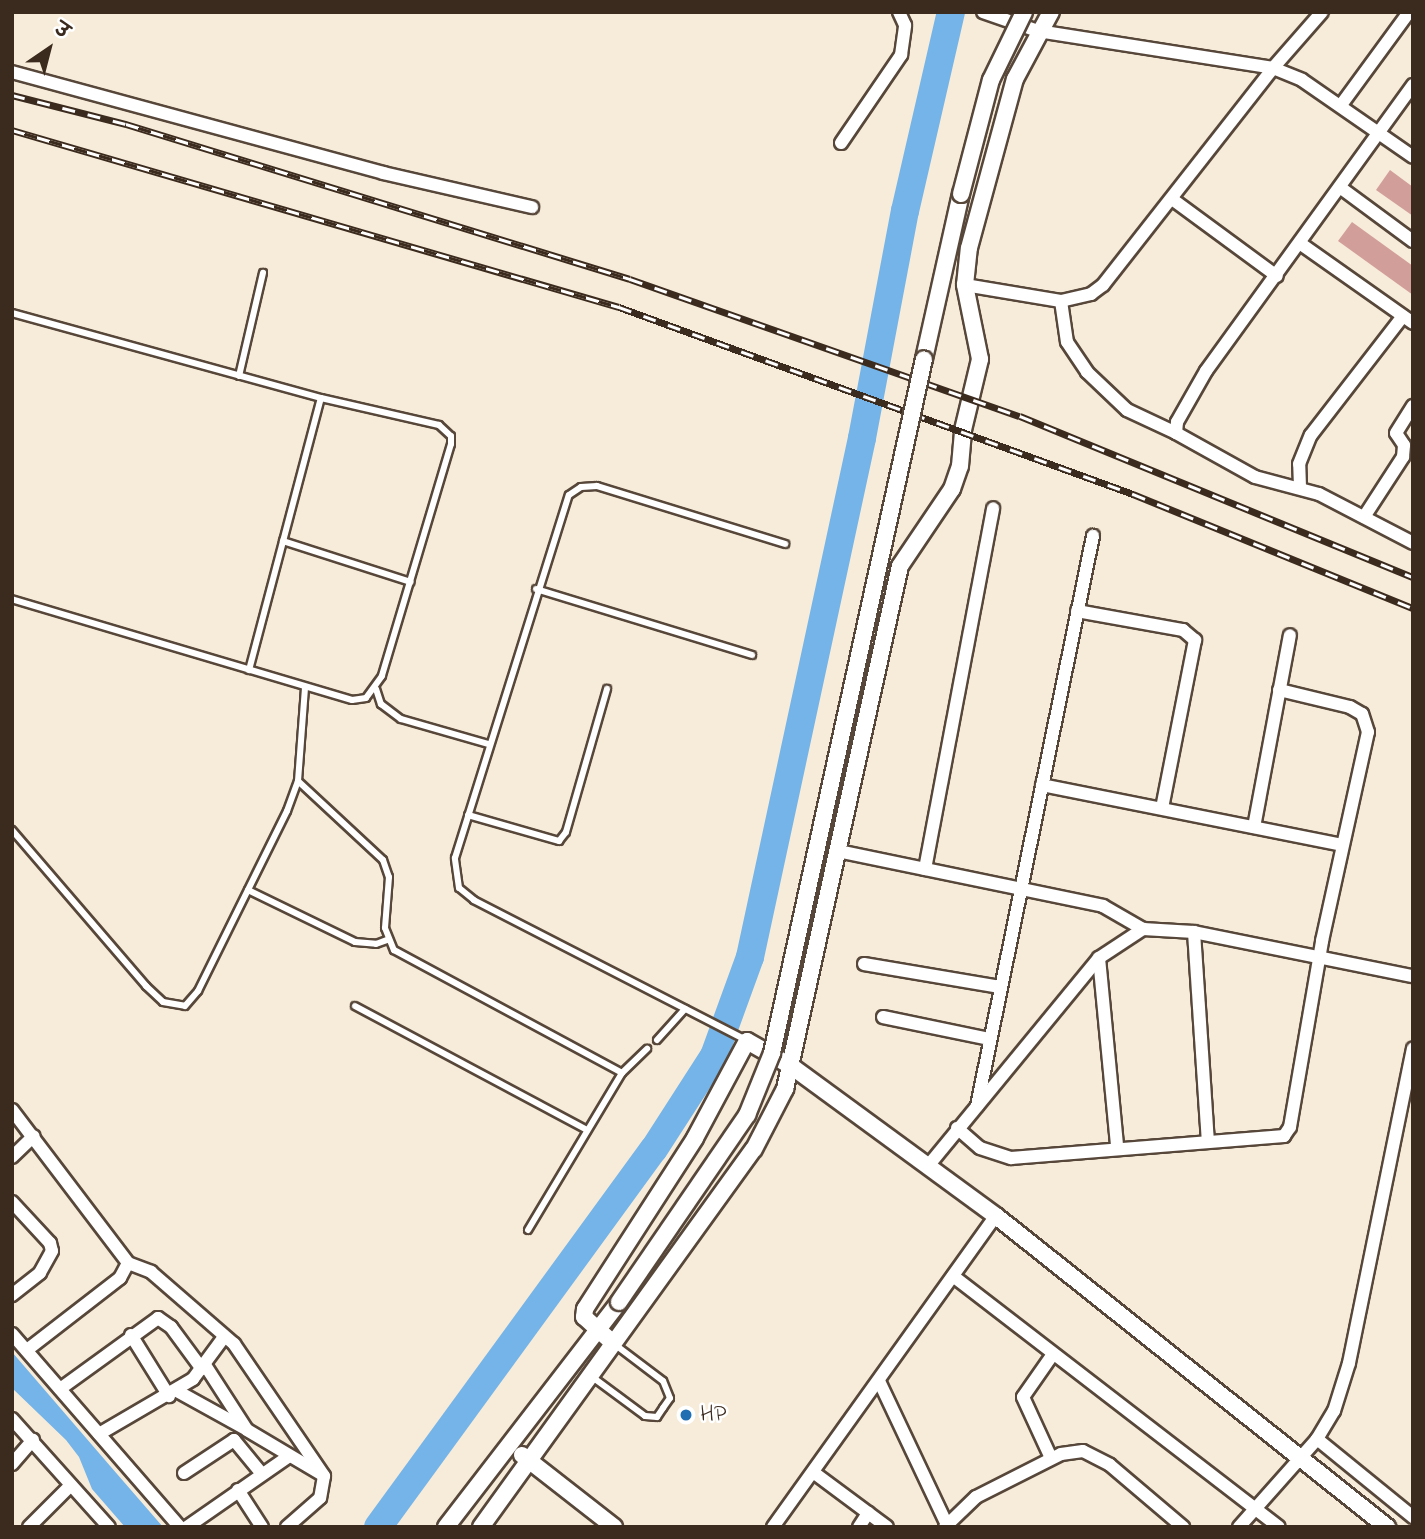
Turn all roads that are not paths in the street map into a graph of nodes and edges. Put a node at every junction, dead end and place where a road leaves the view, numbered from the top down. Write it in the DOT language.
graph roads {
  1 [pos="898,12"];
  2 [pos="983,12"];
  3 [pos="1024,12"];
  4 [pos="1051,12"];
  5 [pos="1409,12"];
  6 [pos="1319,13"];
  7 [pos="1038,32"];
  8 [pos="1273,68"];
  9 [pos="12,72"];
  10 [pos="1413,85"];
  11 [pos="1341,105"];
  12 [pos="1379,132"];
  13 [pos="841,143"];
  14 [pos="1413,157"];
  15 [pos="1341,188"];
  16 [pos="1172,198"];
  17 [pos="532,207"];
  18 [pos="1413,241"];
  19 [pos="1301,244"];
  20 [pos="263,273"];
  21 [pos="1277,276"];
  22 [pos="965,285"];
  23 [pos="1061,300"];
  24 [pos="12,313"];
  25 [pos="1408,320"];
  26 [pos="239,376"];
  27 [pos="321,398"];
  28 [pos="1413,406"];
  29 [pos="1176,433"];
  30 [pos="1300,487"];
  31 [pos="993,508"];
  32 [pos="1364,517"];
  33 [pos="1093,536"];
  34 [pos="283,541"];
  35 [pos="1413,543"];
  36 [pos="785,544"];
  37 [pos="411,582"];
  38 [pos="536,589"];
  39 [pos="12,599"];
  40 [pos="1077,611"];
  41 [pos="1290,635"];
  42 [pos="752,655"];
  43 [pos="248,670"];
  44 [pos="305,687"];
  45 [pos="376,689"];
  46 [pos="607,689"];
  47 [pos="1279,690"];
  48 [pos="488,744"];
  49 [pos="298,781"];
  50 [pos="1042,785"];
  51 [pos="1162,808"];
  52 [pos="468,815"];
  53 [pos="1254,827"];
  54 [pos="12,830"];
  55 [pos="1341,845"];
  56 [pos="838,852"];
  57 [pos="925,869"];
  58 [pos="1022,887"];
  59 [pos="248,890"];
  60 [pos="1143,929"];
  61 [pos="1194,932"];
  62 [pos="387,940"];
  63 [pos="1321,957"];
  64 [pos="1099,958"];
  65 [pos="864,964"];
  66 [pos="1413,975"];
  67 [pos="1000,987"];
  68 [pos="355,1006"];
  69 [pos="685,1009"];
  70 [pos="883,1017"];
  71 [pos="741,1037"];
  72 [pos="989,1039"];
  73 [pos="657,1040"];
  74 [pos="1413,1048"];
  75 [pos="647,1049"];
  76 [pos="791,1066"];
  77 [pos="622,1073"];
  78 [pos="977,1106"];
  79 [pos="12,1110"];
  80 [pos="957,1128"];
  81 [pos="587,1130"];
  82 [pos="34,1136"];
  83 [pos="1208,1141"];
  84 [pos="1117,1146"];
  85 [pos="12,1157"];
  86 [pos="928,1166"];
  87 [pos="12,1202"];
  88 [pos="996,1216"];
  89 [pos="528,1230"];
  90 [pos="128,1263"];
  91 [pos="953,1276"];
  92 [pos="12,1295"];
  93 [pos="597,1331"];
  94 [pos="12,1334"];
  95 [pos="131,1335"];
  96 [pos="224,1337"];
  97 [pos="613,1343"];
  98 [pos="27,1350"];
  99 [pos="1053,1354"];
  100 [pos="203,1367"];
  101 [pos="589,1375"];
  102 [pos="879,1381"];
  103 [pos="60,1389"];
  104 [pos="173,1393"];
  105 [pos="12,1419"];
  106 [pos="247,1430"];
  107 [pos="99,1434"];
  108 [pos="1317,1439"];
  109 [pos="33,1440"];
  110 [pos="511,1447"];
  111 [pos="289,1456"];
  112 [pos="1051,1458"];
  113 [pos="529,1460"];
  114 [pos="1299,1461"];
  115 [pos="12,1464"];
  116 [pos="813,1472"];
  117 [pos="184,1473"];
  118 [pos="262,1474"];
  119 [pos="324,1476"];
  120 [pos="72,1485"];
  121 [pos="238,1490"];
  122 [pos="1257,1508"];
  123 [pos="868,1513"];
  124 [pos="1413,1517"];
  125 [pos="947,1526"];
  126 [pos="1241,1526"];
  127 [pos="29,1527"];
  128 [pos="109,1527"];
  129 [pos="180,1527"];
  130 [pos="187,1527"];
  131 [pos="262,1527"];
  132 [pos="288,1527"];
  133 [pos="446,1527"];
  134 [pos="481,1527"];
  135 [pos="614,1527"];
  136 [pos="773,1527"];
  137 [pos="859,1527"];
  138 [pos="887,1527"];
  139 [pos="1183,1527"];
  140 [pos="1279,1527"];
  141 [pos="1387,1527"];
  1 -- 13 [label="street"];
  2 -- 7 [label="street"];
  3 -- 93 [label="street, bridge"];
  4 -- 7 [label="street"];
  5 -- 11 [label="street"];
  6 -- 8 [label="street"];
  7 -- 8 [label="street"];
  7 -- 22 [label="street"];
  8 -- 11 [label="street"];
  8 -- 16 [label="street"];
  9 -- 17 [label="street"];
  10 -- 12 [label="street"];
  11 -- 12 [label="street"];
  12 -- 14 [label="street"];
  12 -- 15 [label="street"];
  15 -- 18 [label="street"];
  15 -- 19 [label="street"];
  16 -- 21 [label="street"];
  16 -- 23 [label="street"];
  19 -- 21 [label="street"];
  19 -- 25 [label="street"];
  20 -- 26 [label="lane"];
  21 -- 29 [label="street"];
  22 -- 23 [label="street"];
  22 -- 56 [label="street"];
  23 -- 29 [label="street"];
  24 -- 26 [label="lane"];
  25 -- 30 [label="street"];
  26 -- 27 [label="lane"];
  27 -- 34 [label="lane"];
  27 -- 37 [label="lane"];
  28 -- 32 [label="street"];
  29 -- 30 [label="street"];
  30 -- 32 [label="street"];
  31 -- 57 [label="street"];
  32 -- 35 [label="street"];
  33 -- 40 [label="street"];
  34 -- 37 [label="lane"];
  34 -- 43 [label="lane"];
  36 -- 38 [label="lane"];
  37 -- 45 [label="lane"];
  38 -- 42 [label="lane"];
  38 -- 48 [label="lane"];
  39 -- 43 [label="lane"];
  40 -- 50 [label="street"];
  40 -- 51 [label="street"];
  41 -- 47 [label="street"];
  43 -- 44 [label="lane"];
  44 -- 45 [label="lane"];
  44 -- 49 [label="lane"];
  45 -- 48 [label="lane"];
  46 -- 52 [label="lane"];
  47 -- 53 [label="street"];
  47 -- 55 [label="street"];
  48 -- 52 [label="lane"];
  49 -- 59 [label="lane"];
  49 -- 62 [label="lane"];
  50 -- 51 [label="street"];
  50 -- 58 [label="street"];
  51 -- 53 [label="street"];
  52 -- 69 [label="lane"];
  53 -- 55 [label="street"];
  54 -- 59 [label="lane"];
  55 -- 63 [label="street"];
  56 -- 57 [label="street"];
  56 -- 76 [label="street"];
  57 -- 58 [label="street"];
  58 -- 60 [label="street"];
  58 -- 67 [label="street"];
  59 -- 62 [label="lane"];
  60 -- 61 [label="street"];
  60 -- 64 [label="street"];
  61 -- 63 [label="street"];
  61 -- 83 [label="street"];
  62 -- 77 [label="lane"];
  63 -- 66 [label="street"];
  63 -- 83 [label="street"];
  64 -- 78 [label="street"];
  64 -- 84 [label="street"];
  65 -- 67 [label="street"];
  67 -- 72 [label="street"];
  68 -- 81 [label="lane"];
  69 -- 71 [label="lane"];
  69 -- 73 [label="lane"];
  70 -- 72 [label="street"];
  71 -- 76 [label="street"];
  71 -- 93 [label="street"];
  72 -- 78 [label="street"];
  74 -- 108 [label="street"];
  75 -- 77 [label="lane"];
  76 -- 86 [label="street"];
  76 -- 97 [label="street"];
  77 -- 81 [label="lane"];
  78 -- 80 [label="street"];
  79 -- 82 [label="street"];
  80 -- 84 [label="street"];
  80 -- 86 [label="street"];
  81 -- 89 [label="lane"];
  82 -- 85 [label="street"];
  82 -- 90 [label="street"];
  83 -- 84 [label="street"];
  86 -- 88 [label="street"];
  87 -- 92 [label="street"];
  88 -- 91 [label="street"];
  88 -- 114 [label="street"];
  90 -- 96 [label="street"];
  90 -- 98 [label="street"];
  91 -- 99 [label="street"];
  91 -- 102 [label="street"];
  93 -- 97 [label="street"];
  93 -- 110 [label="street"];
  94 -- 98 [label="street"];
  95 -- 100 [label="street"];
  95 -- 103 [label="street"];
  95 -- 104 [label="street"];
  96 -- 100 [label="street"];
  96 -- 119 [label="street"];
  97 -- 101 [label="street"];
  97 -- 101 [label="lane"];
  98 -- 103 [label="street"];
  99 -- 112 [label="street"];
  99 -- 122 [label="street"];
  100 -- 104 [label="street"];
  100 -- 106 [label="street"];
  101 -- 113 [label="street"];
  102 -- 116 [label="street"];
  102 -- 125 [label="street"];
  103 -- 107 [label="street"];
  104 -- 106 [label="street"];
  104 -- 107 [label="street"];
  105 -- 109 [label="street"];
  106 -- 111 [label="street"];
  107 -- 129 [label="street"];
  108 -- 114 [label="street"];
  108 -- 124 [label="street"];
  109 -- 115 [label="street"];
  109 -- 120 [label="street"];
  110 -- 113 [label="street"];
  110 -- 133 [label="street"];
  111 -- 118 [label="street"];
  111 -- 119 [label="street"];
  112 -- 125 [label="street"];
  112 -- 139 [label="street"];
  113 -- 134 [label="street"];
  113 -- 135 [label="street"];
  114 -- 122 [label="street"];
  114 -- 141 [label="street"];
  116 -- 123 [label="street"];
  116 -- 136 [label="street"];
  117 -- 118 [label="street"];
  118 -- 121 [label="street"];
  119 -- 132 [label="street"];
  120 -- 127 [label="street"];
  120 -- 128 [label="street"];
  121 -- 130 [label="street"];
  121 -- 131 [label="street"];
  122 -- 126 [label="street"];
  122 -- 140 [label="street"];
  123 -- 137 [label="street"];
  123 -- 138 [label="street"];
}
